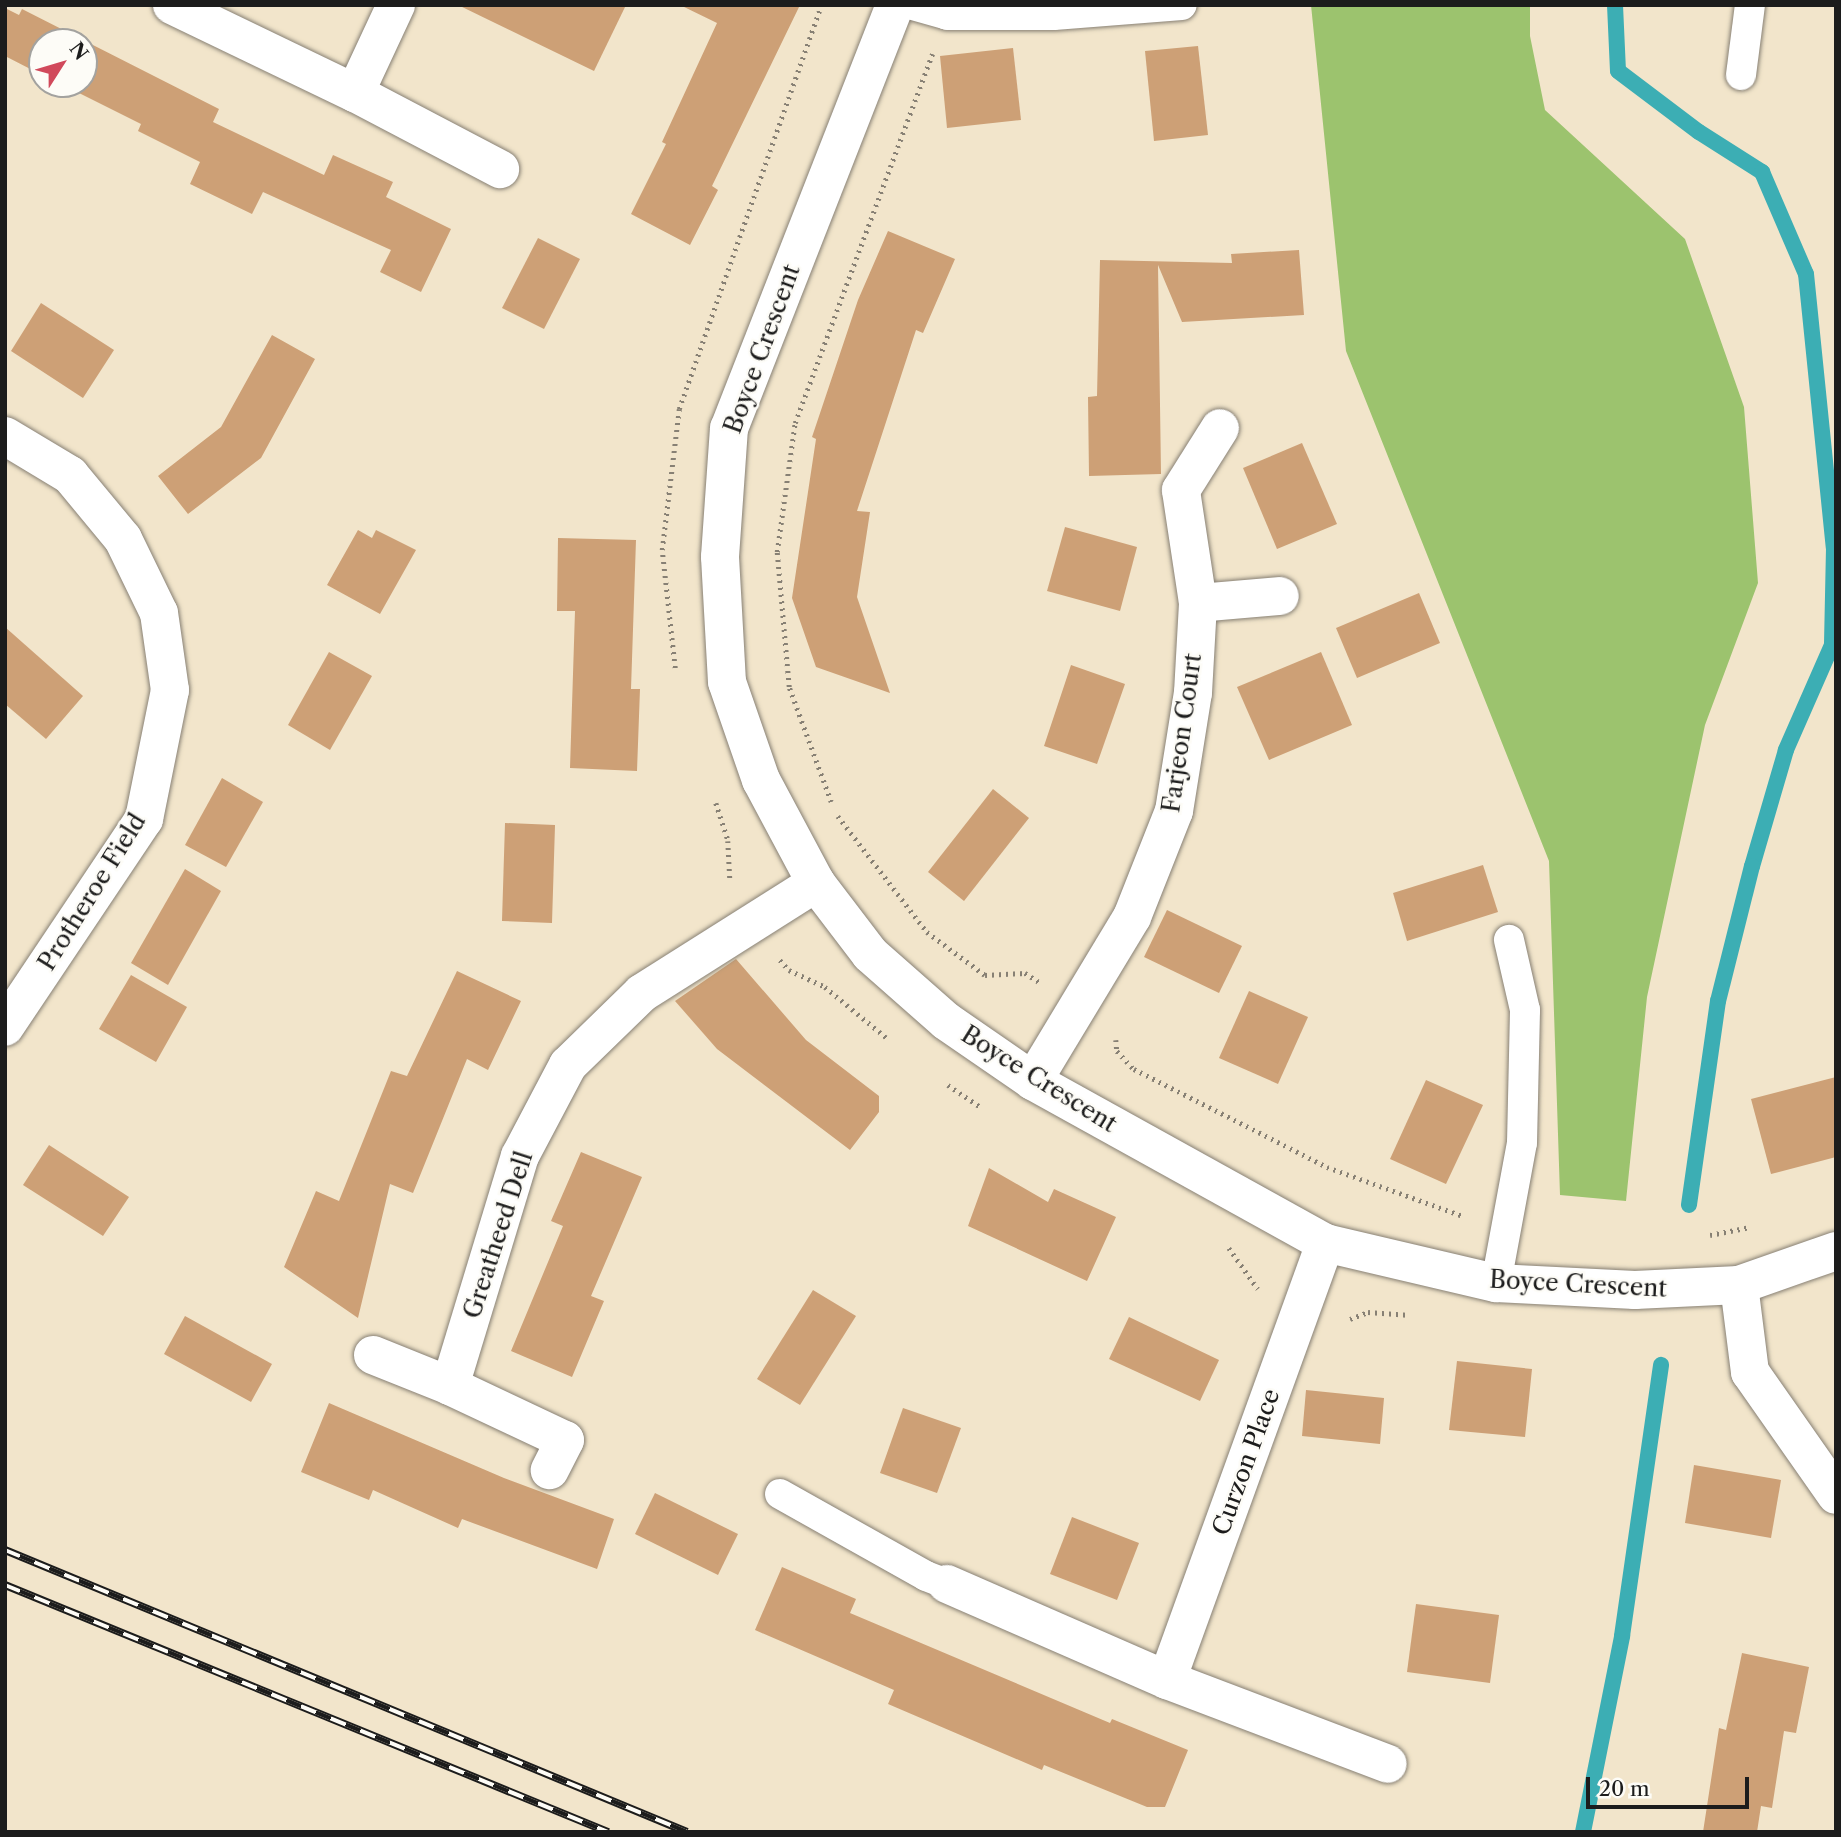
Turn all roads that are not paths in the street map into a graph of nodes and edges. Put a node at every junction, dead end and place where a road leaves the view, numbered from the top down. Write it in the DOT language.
graph roads {
  1 [pos="172,5"];
  2 [pos="396,5"];
  3 [pos="895,5"];
  4 [pos="913,5"];
  5 [pos="1182,5"];
  6 [pos="1750,5"];
  7 [pos="1741,75"];
  8 [pos="355,93"];
  9 [pos="500,169"];
  10 [pos="1220,428"];
  11 [pos="5,436"];
  12 [pos="1280,596"];
  13 [pos="1198,603"];
  14 [pos="816,883"];
  15 [pos="1509,940"];
  16 [pos="5,1027"];
  17 [pos="1033,1081"];
  18 [pos="1325,1243"];
  19 [pos="1836,1251"];
  20 [pos="1496,1283"];
  21 [pos="1739,1284"];
  22 [pos="373,1355"];
  23 [pos="450,1386"];
  24 [pos="550,1470"];
  25 [pos="780,1494"];
  26 [pos="1836,1495"];
  27 [pos="947,1584"];
  28 [pos="1167,1680"];
  29 [pos="1388,1764"];
  1 -- 8 [label="street"];
  2 -- 8 [label="street"];
  3 -- 14 [label="street, Boyce Crescent"];
  4 -- 5 [label="lane"];
  6 -- 7 [label="lane"];
  8 -- 9 [label="street"];
  10 -- 13 [label="street, Farjeon Court"];
  11 -- 16 [label="street, Protheroe Field"];
  12 -- 13 [label="street"];
  13 -- 17 [label="street, Farjeon Court"];
  14 -- 17 [label="street, Boyce Crescent"];
  14 -- 23 [label="street, Greatheed Dell"];
  15 -- 20 [label="lane"];
  17 -- 18 [label="street, Boyce Crescent"];
  18 -- 20 [label="street, Boyce Crescent"];
  18 -- 28 [label="street, Curzon Place"];
  19 -- 21 [label="street, Boyce Crescent"];
  20 -- 21 [label="street, Boyce Crescent"];
  21 -- 26 [label="street"];
  22 -- 23 [label="street"];
  23 -- 24 [label="street"];
  25 -- 27 [label="lane"];
  27 -- 28 [label="street"];
  28 -- 29 [label="street"];
}
